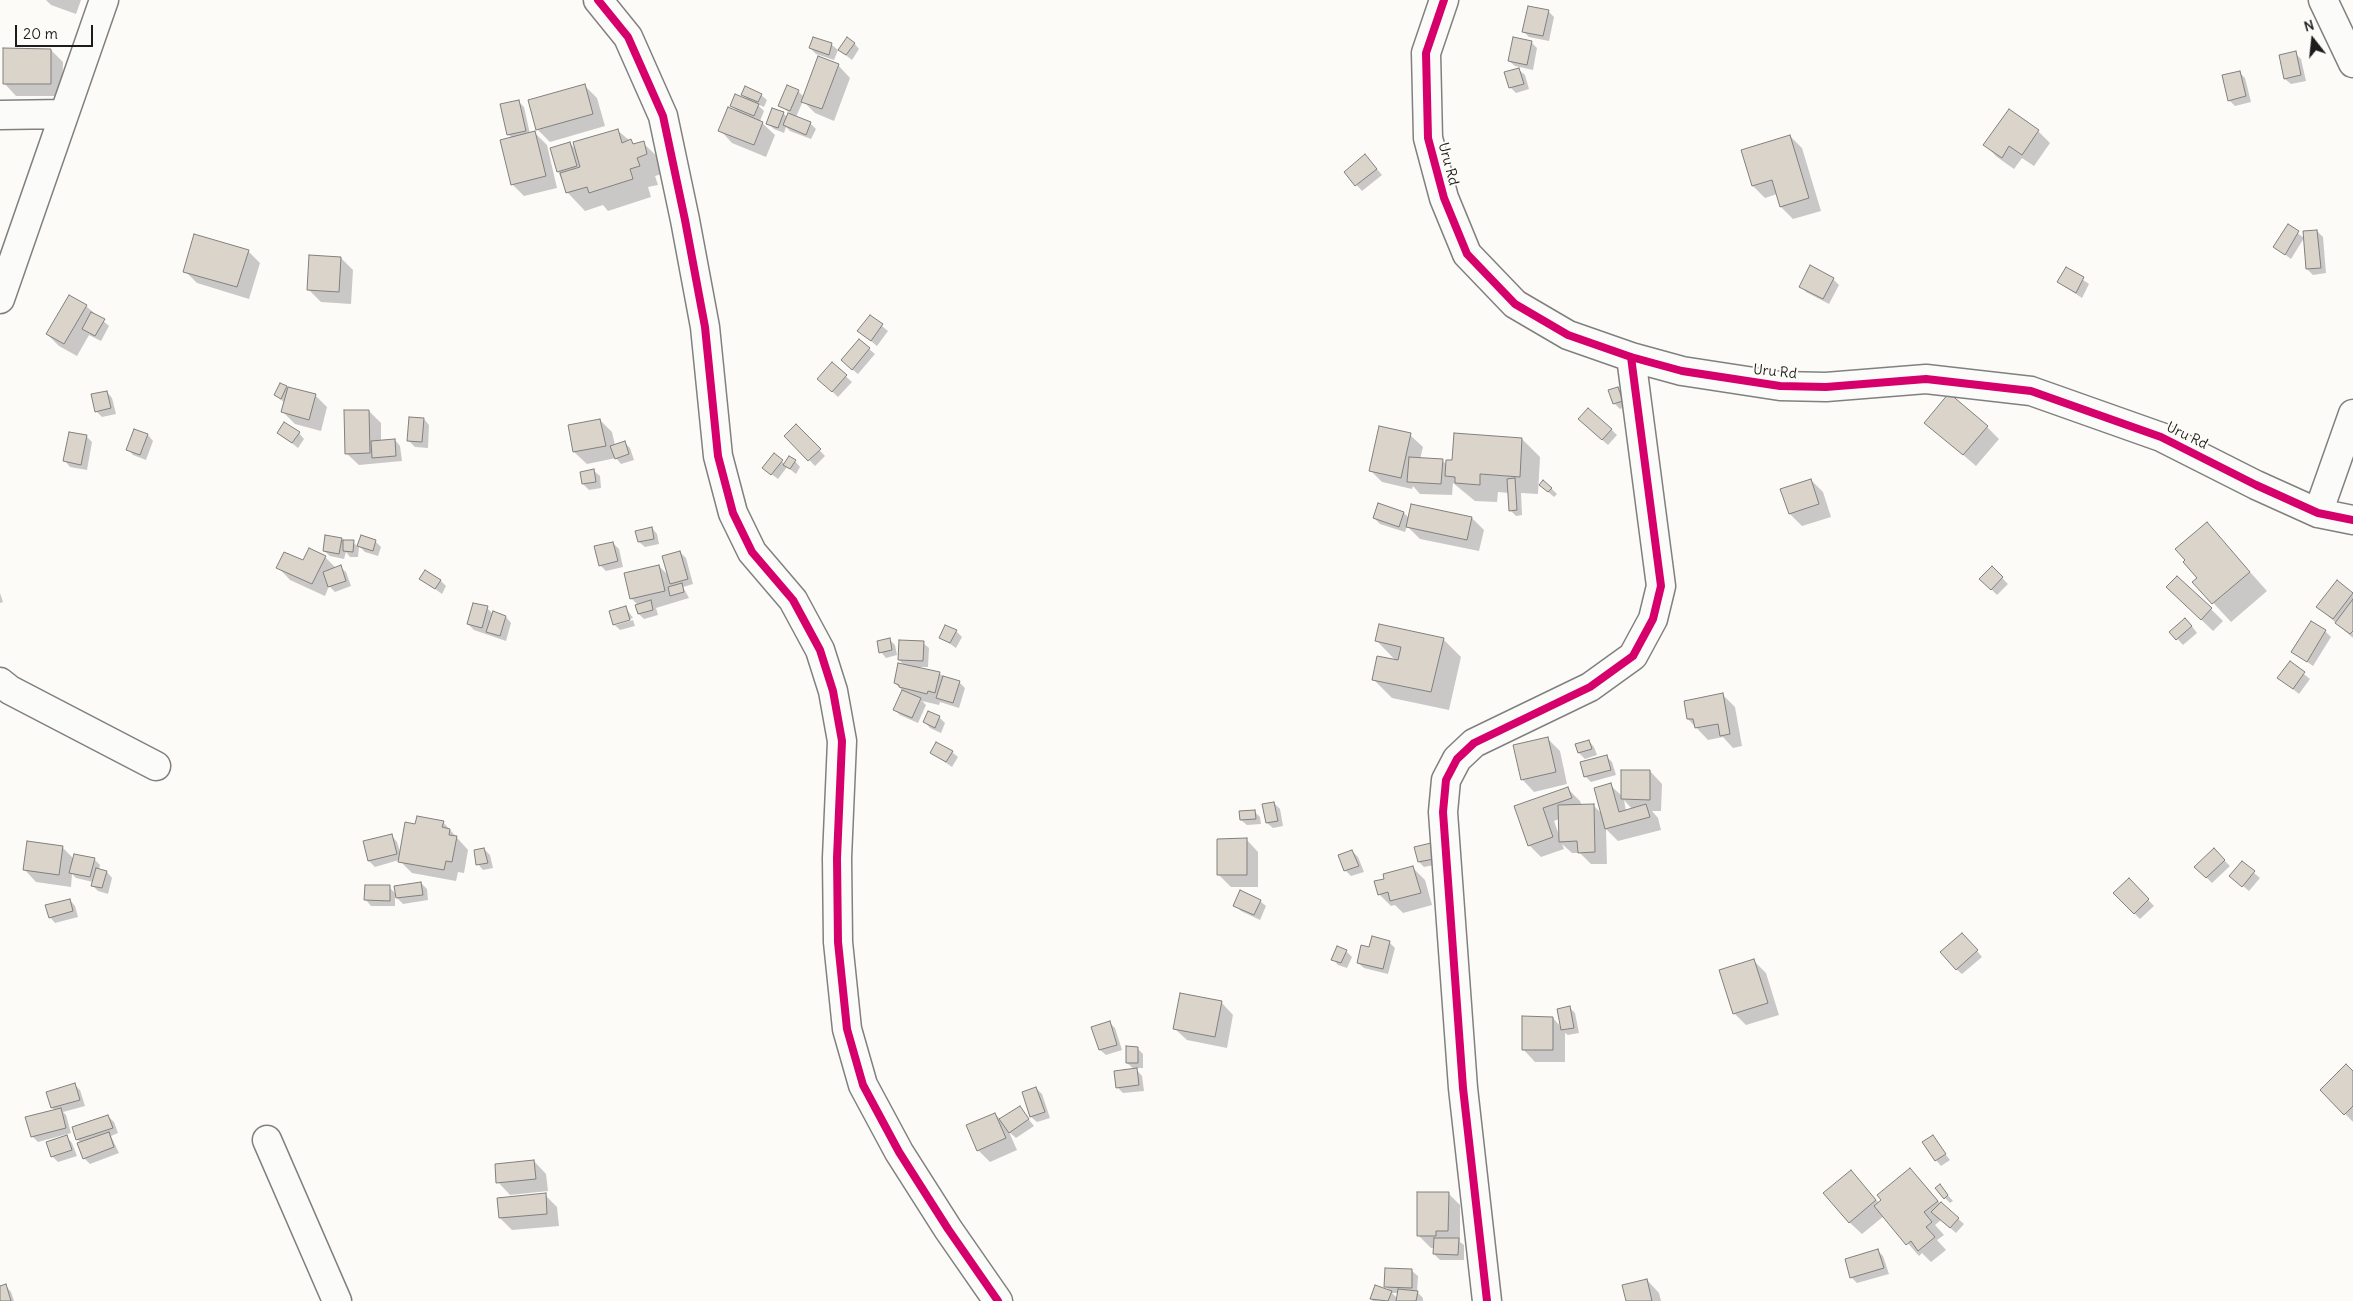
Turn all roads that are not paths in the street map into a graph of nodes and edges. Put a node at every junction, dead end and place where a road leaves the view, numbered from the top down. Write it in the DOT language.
graph roads {
  1 [pos="104,0"];
  2 [pos="598,0"];
  3 [pos="1444,0"];
  4 [pos="2323,0"];
  5 [pos="2353,64"];
  6 [pos="64,114"];
  7 [pos="0,115"];
  8 [pos="0,299"];
  9 [pos="1631,357"];
  10 [pos="2353,414"];
  11 [pos="2318,513"];
  12 [pos="2353,520"];
  13 [pos="0,682"];
  14 [pos="156,766"];
  15 [pos="267,1140"];
  16 [pos="337,1301"];
  17 [pos="998,1301"];
  18 [pos="1487,1301"];
  1 -- 6 [label="street"];
  2 -- 17 [label="street"];
  3 -- 9 [label="street, Uru Rd"];
  4 -- 5 [label="street"];
  6 -- 7 [label="street"];
  6 -- 8 [label="street"];
  9 -- 11 [label="street, Uru Rd"];
  9 -- 18 [label="street"];
  10 -- 11 [label="street"];
  11 -- 12 [label="street, Uru Rd"];
  13 -- 14 [label="street"];
  15 -- 16 [label="street"];
}
